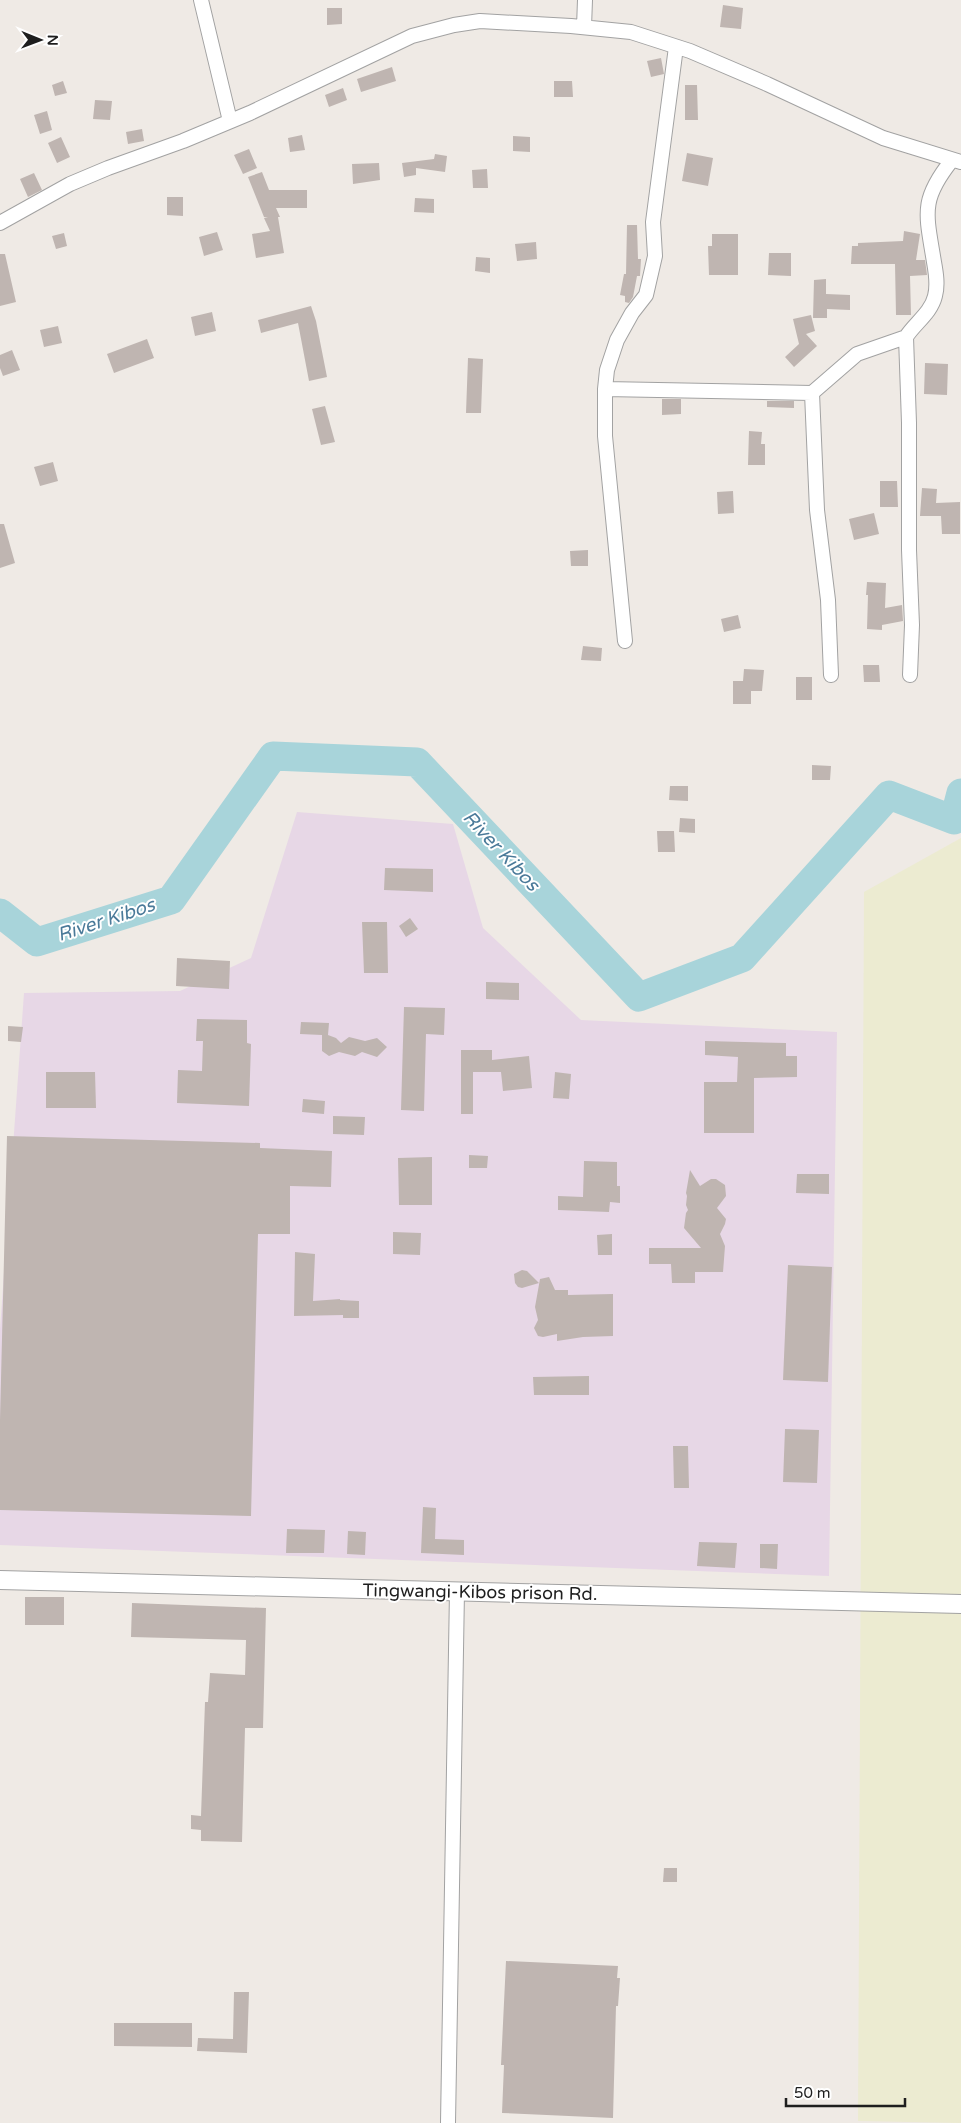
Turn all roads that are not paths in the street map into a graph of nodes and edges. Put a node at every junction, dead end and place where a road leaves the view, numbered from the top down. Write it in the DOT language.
graph roads {
  1 [pos="201,0"];
  2 [pos="585,0"];
  3 [pos="584,27"];
  4 [pos="676,47"];
  5 [pos="230,121"];
  6 [pos="956,161"];
  7 [pos="0,223"];
  8 [pos="906,337"];
  9 [pos="605,389"];
  10 [pos="812,393"];
  11 [pos="625,641"];
  12 [pos="831,675"];
  13 [pos="910,675"];
  14 [pos="0,1580"];
  15 [pos="457,1591"];
  16 [pos="961,1604"];
  17 [pos="448,2123"];
  1 -- 5 [label="street"];
  2 -- 3 [label="street"];
  3 -- 4 [label="street"];
  3 -- 5 [label="street"];
  4 -- 6 [label="street"];
  4 -- 9 [label="street"];
  5 -- 7 [label="street"];
  6 -- 8 [label="street"];
  8 -- 10 [label="street"];
  8 -- 13 [label="street"];
  9 -- 10 [label="street"];
  9 -- 11 [label="street"];
  10 -- 12 [label="street"];
  14 -- 15 [label="street, Tingwangi-Kibos prison Rd."];
  15 -- 16 [label="street, Tingwangi-Kibos prison Rd."];
  15 -- 17 [label="street"];
}
